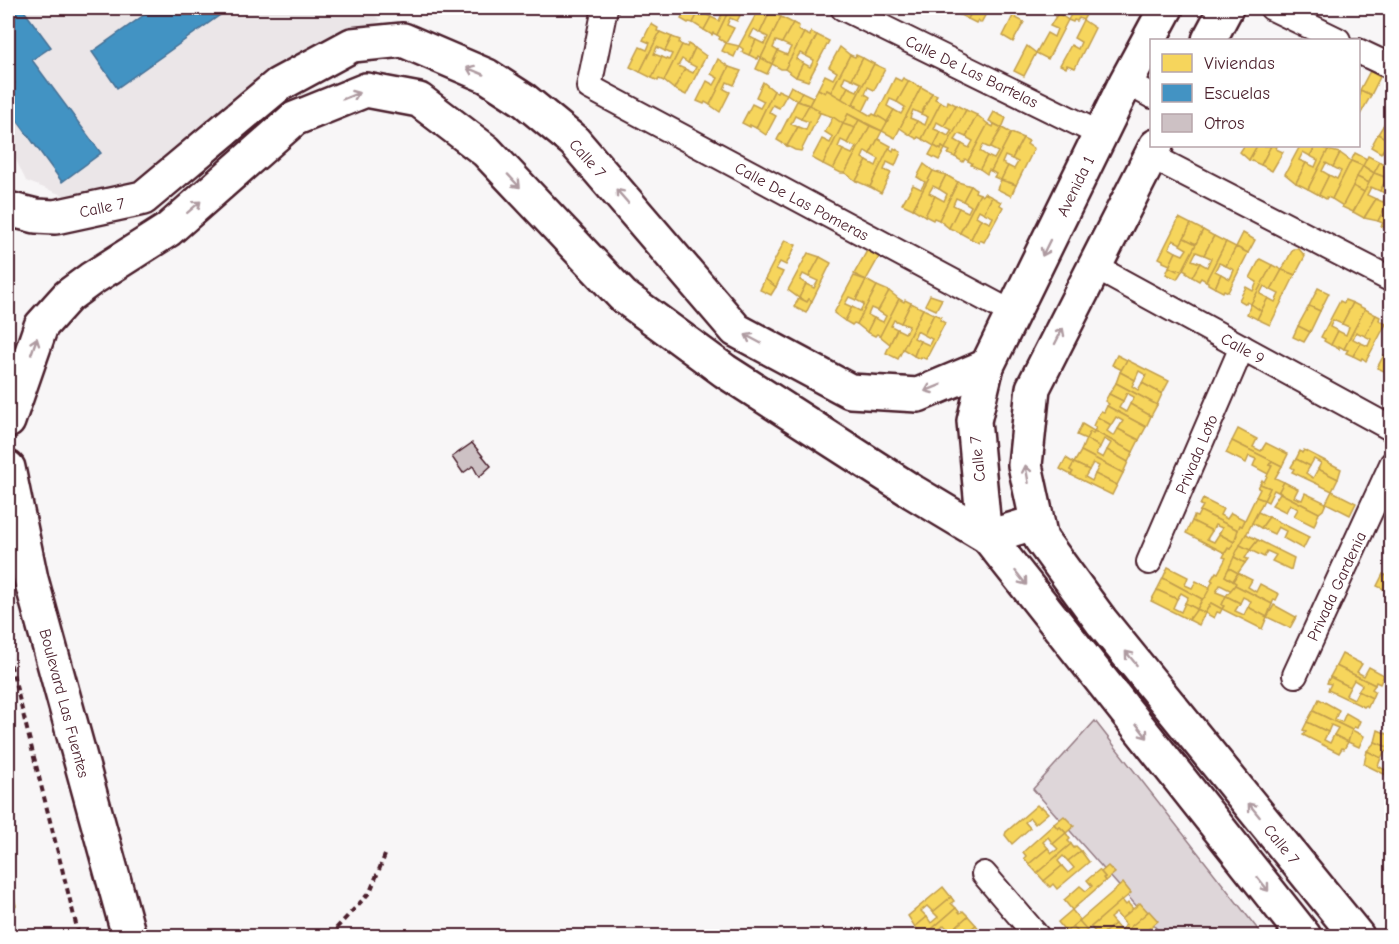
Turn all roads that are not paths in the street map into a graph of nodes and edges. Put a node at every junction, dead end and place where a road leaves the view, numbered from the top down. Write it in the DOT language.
graph roads {
  1 [pos="605,8"];
  2 [pos="843,8"];
  3 [pos="1166,8"];
  4 [pos="1226,8"];
  5 [pos="1272,8"];
  6 [pos="1156,39"];
  7 [pos="1210,39"];
  8 [pos="1336,39"];
  9 [pos="1360,51"];
  10 [pos="1150,56"];
  11 [pos="1392,67"];
  12 [pos="1139,89"];
  13 [pos="1100,134"];
  14 [pos="1154,151"];
  15 [pos="143,198"];
  16 [pos="8,209"];
  17 [pos="168,230"];
  18 [pos="1095,267"];
  19 [pos="1392,280"];
  20 [pos="1014,314"];
  21 [pos="1242,347"];
  22 [pos="987,366"];
  23 [pos="8,421"];
  24 [pos="1392,429"];
  25 [pos="1392,464"];
  26 [pos="8,468"];
  27 [pos="1037,522"];
  28 [pos="988,537"];
  29 [pos="1149,562"];
  30 [pos="1295,675"];
  31 [pos="984,874"];
  32 [pos="129,936"];
  33 [pos="1036,936"];
  34 [pos="1304,936"];
  35 [pos="1357,936"];
  1 -- 20 [label="street, Calle De Las Pomeras"];
  2 -- 13 [label="street, Calle De Las Bartelas"];
  3 -- 6 [label="main road, Avenida 1"];
  4 -- 7 [label="main road"];
  5 -- 8 [label="street"];
  9 -- 11 [label="street"];
  10 -- 12 [label="main road, Avenida 1"];
  12 -- 13 [label="main road, Avenida 1"];
  13 -- 20 [label="main road, Avenida 1, one-way"];
  14 -- 18 [label="main road"];
  14 -- 19 [label="street"];
  15 -- 16 [label="main road, Calle 7"];
  15 -- 17 [label="street"];
  22 -- 15 [label="main road, Calle 7, one-way"];
  23 -- 17 [label="main road, Calle 7, one-way"];
  17 -- 28 [label="main road, Calle 7, one-way"];
  18 -- 21 [label="street, Calle 9"];
  27 -- 18 [label="main road, Calle 7, one-way"];
  20 -- 22 [label="main road, Avenida 1"];
  21 -- 24 [label="street, Calle 9"];
  21 -- 29 [label="street, Privada Loto"];
  22 -- 28 [label="main road, Calle 7"];
  25 -- 30 [label="street, Privada Gardenia"];
  26 -- 32 [label="main road, Boulevard Las Fuentes"];
  27 -- 28 [label="main road"];
  35 -- 27 [label="main road, Calle 7, one-way"];
  28 -- 34 [label="main road, Calle 7, one-way"];
  31 -- 33 [label="street"];
}
